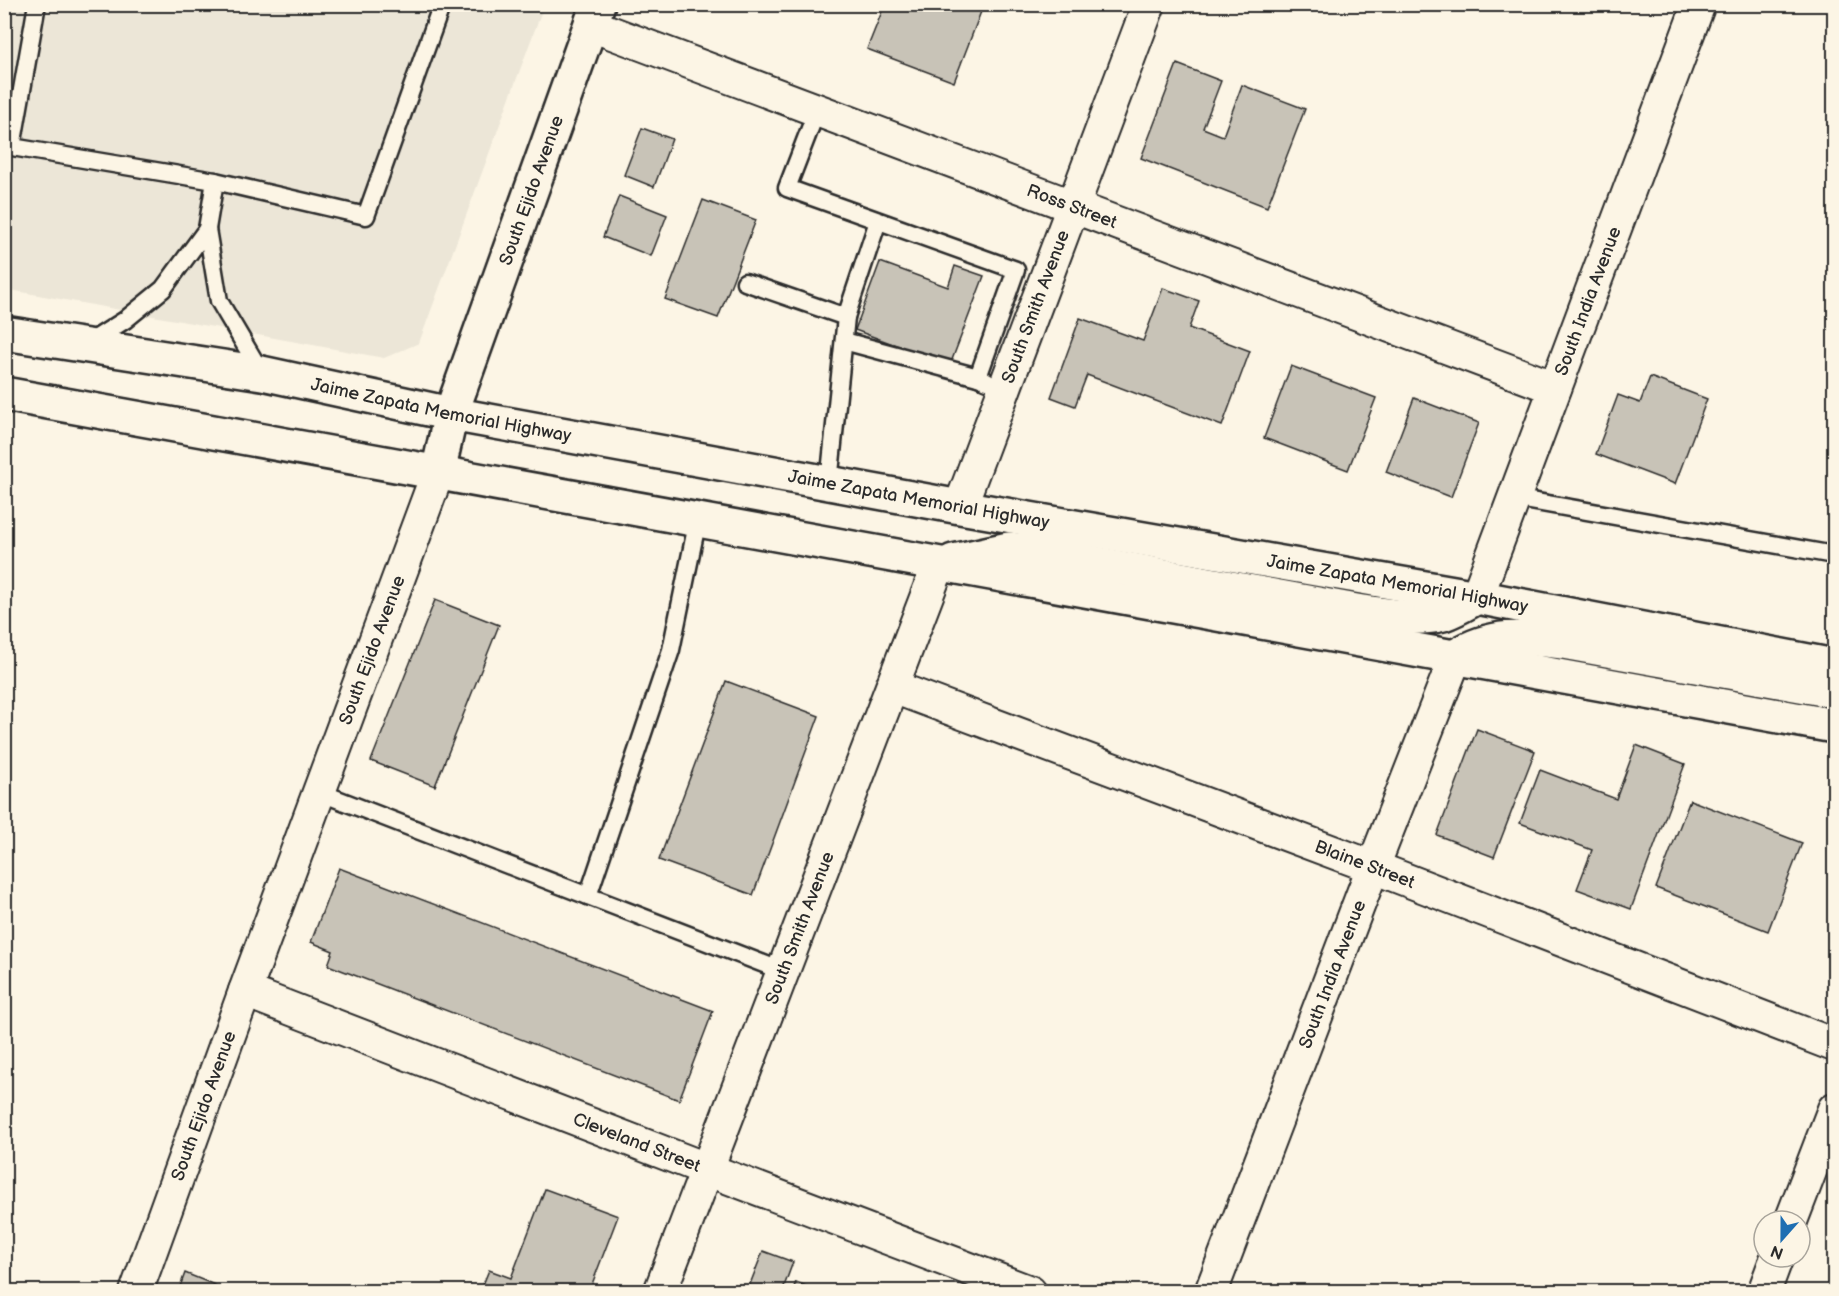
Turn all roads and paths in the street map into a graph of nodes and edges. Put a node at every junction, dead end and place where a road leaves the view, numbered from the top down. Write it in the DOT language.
graph roads {
  1 [pos="37,4"];
  2 [pos="442,4"];
  3 [pos="1149,4"];
  4 [pos="1699,4"];
  5 [pos="595,15"];
  6 [pos="817,110"];
  7 [pos="215,181"];
  8 [pos="1073,207"];
  9 [pos="878,221"];
  10 [pos="207,229"];
  11 [pos="745,282"];
  12 [pos="846,317"];
  13 [pos="4,333"];
  14 [pos="844,341"];
  15 [pos="82,346"];
  16 [pos="262,373"];
  17 [pos="991,383"];
  18 [pos="1555,388"];
  19 [pos="4,394"];
  20 [pos="451,414"];
  21 [pos="438,472"];
  22 [pos="829,483"];
  23 [pos="1514,498"];
  24 [pos="960,507"];
  25 [pos="698,519"];
  26 [pos="1834,555"];
  27 [pos="939,564"];
  28 [pos="1477,597"];
  29 [pos="1456,656"];
  30 [pos="1834,666"];
  31 [pos="892,687"];
  32 [pos="1834,691"];
  33 [pos="1834,726"];
  34 [pos="319,792"];
  35 [pos="1372,867"];
  36 [pos="588,896"];
  37 [pos="782,971"];
  38 [pos="245,991"];
  39 [pos="1834,1045"];
  40 [pos="1834,1109"];
  41 [pos="706,1169"];
  42 [pos="1796,1209"];
  43 [pos="1773,1269"];
  44 [pos="136,1292"];
  45 [pos="660,1292"];
  46 [pos="1030,1292"];
  47 [pos="1211,1292"];
  48 [pos="1764,1292"];
  1 -- 7 [label="lane"];
  2 -- 7 [label="lane"];
  3 -- 8 [label="street, South Smith Avenue"];
  4 -- 18 [label="street, South India Avenue"];
  5 -- 6 [label="street, Ross Street"];
  5 -- 20 [label="main road, South Ejido Avenue"];
  6 -- 8 [label="street, Ross Street"];
  6 -- 9 [label="lane"];
  7 -- 10 [label="lane"];
  8 -- 17 [label="street, South Smith Avenue"];
  8 -- 18 [label="street, Ross Street"];
  9 -- 12 [label="lane"];
  9 -- 17 [label="lane"];
  10 -- 15 [label="lane"];
  10 -- 16 [label="lane"];
  11 -- 12 [label="lane"];
  12 -- 14 [label="lane"];
  13 -- 15 [label="main road, Jaime Zapata Memorial Highway"];
  14 -- 17 [label="lane"];
  14 -- 22 [label="lane"];
  15 -- 16 [label="main road, Jaime Zapata Memorial Highway"];
  16 -- 20 [label="main road, Jaime Zapata Memorial Highway"];
  17 -- 24 [label="street, South Smith Avenue"];
  18 -- 23 [label="street, South India Avenue"];
  19 -- 21 [label="main road"];
  20 -- 21 [label="main road, South Ejido Avenue"];
  20 -- 22 [label="main road, Jaime Zapata Memorial Highway"];
  21 -- 25 [label="main road"];
  21 -- 34 [label="street, South Ejido Avenue"];
  22 -- 24 [label="main road, Jaime Zapata Memorial Highway"];
  23 -- 26 [label="lane"];
  23 -- 28 [label="street, South India Avenue"];
  24 -- 28 [label="main road, Jaime Zapata Memorial Highway"];
  25 -- 27 [label="main road"];
  25 -- 36 [label="lane"];
  27 -- 28 [label="main road"];
  27 -- 29 [label="main road"];
  27 -- 31 [label="street, South Smith Avenue"];
  28 -- 30 [label="main road, Jaime Zapata Memorial Highway"];
  29 -- 32 [label="main road"];
  29 -- 33 [label="main road"];
  29 -- 35 [label="street, South India Avenue"];
  31 -- 35 [label="street, Blaine Street"];
  31 -- 37 [label="street, South Smith Avenue"];
  34 -- 36 [label="lane"];
  34 -- 38 [label="street, South Ejido Avenue"];
  35 -- 39 [label="street, Blaine Street"];
  35 -- 47 [label="street, South India Avenue"];
  36 -- 37 [label="lane"];
  37 -- 41 [label="street, South Smith Avenue"];
  38 -- 41 [label="street, Cleveland Street"];
  38 -- 44 [label="street, South Ejido Avenue"];
  40 -- 42 [label="street"];
  41 -- 45 [label="street, South Smith Avenue"];
  41 -- 46 [label="street, Cleveland Street"];
  43 -- 48 [label="street"];
}
